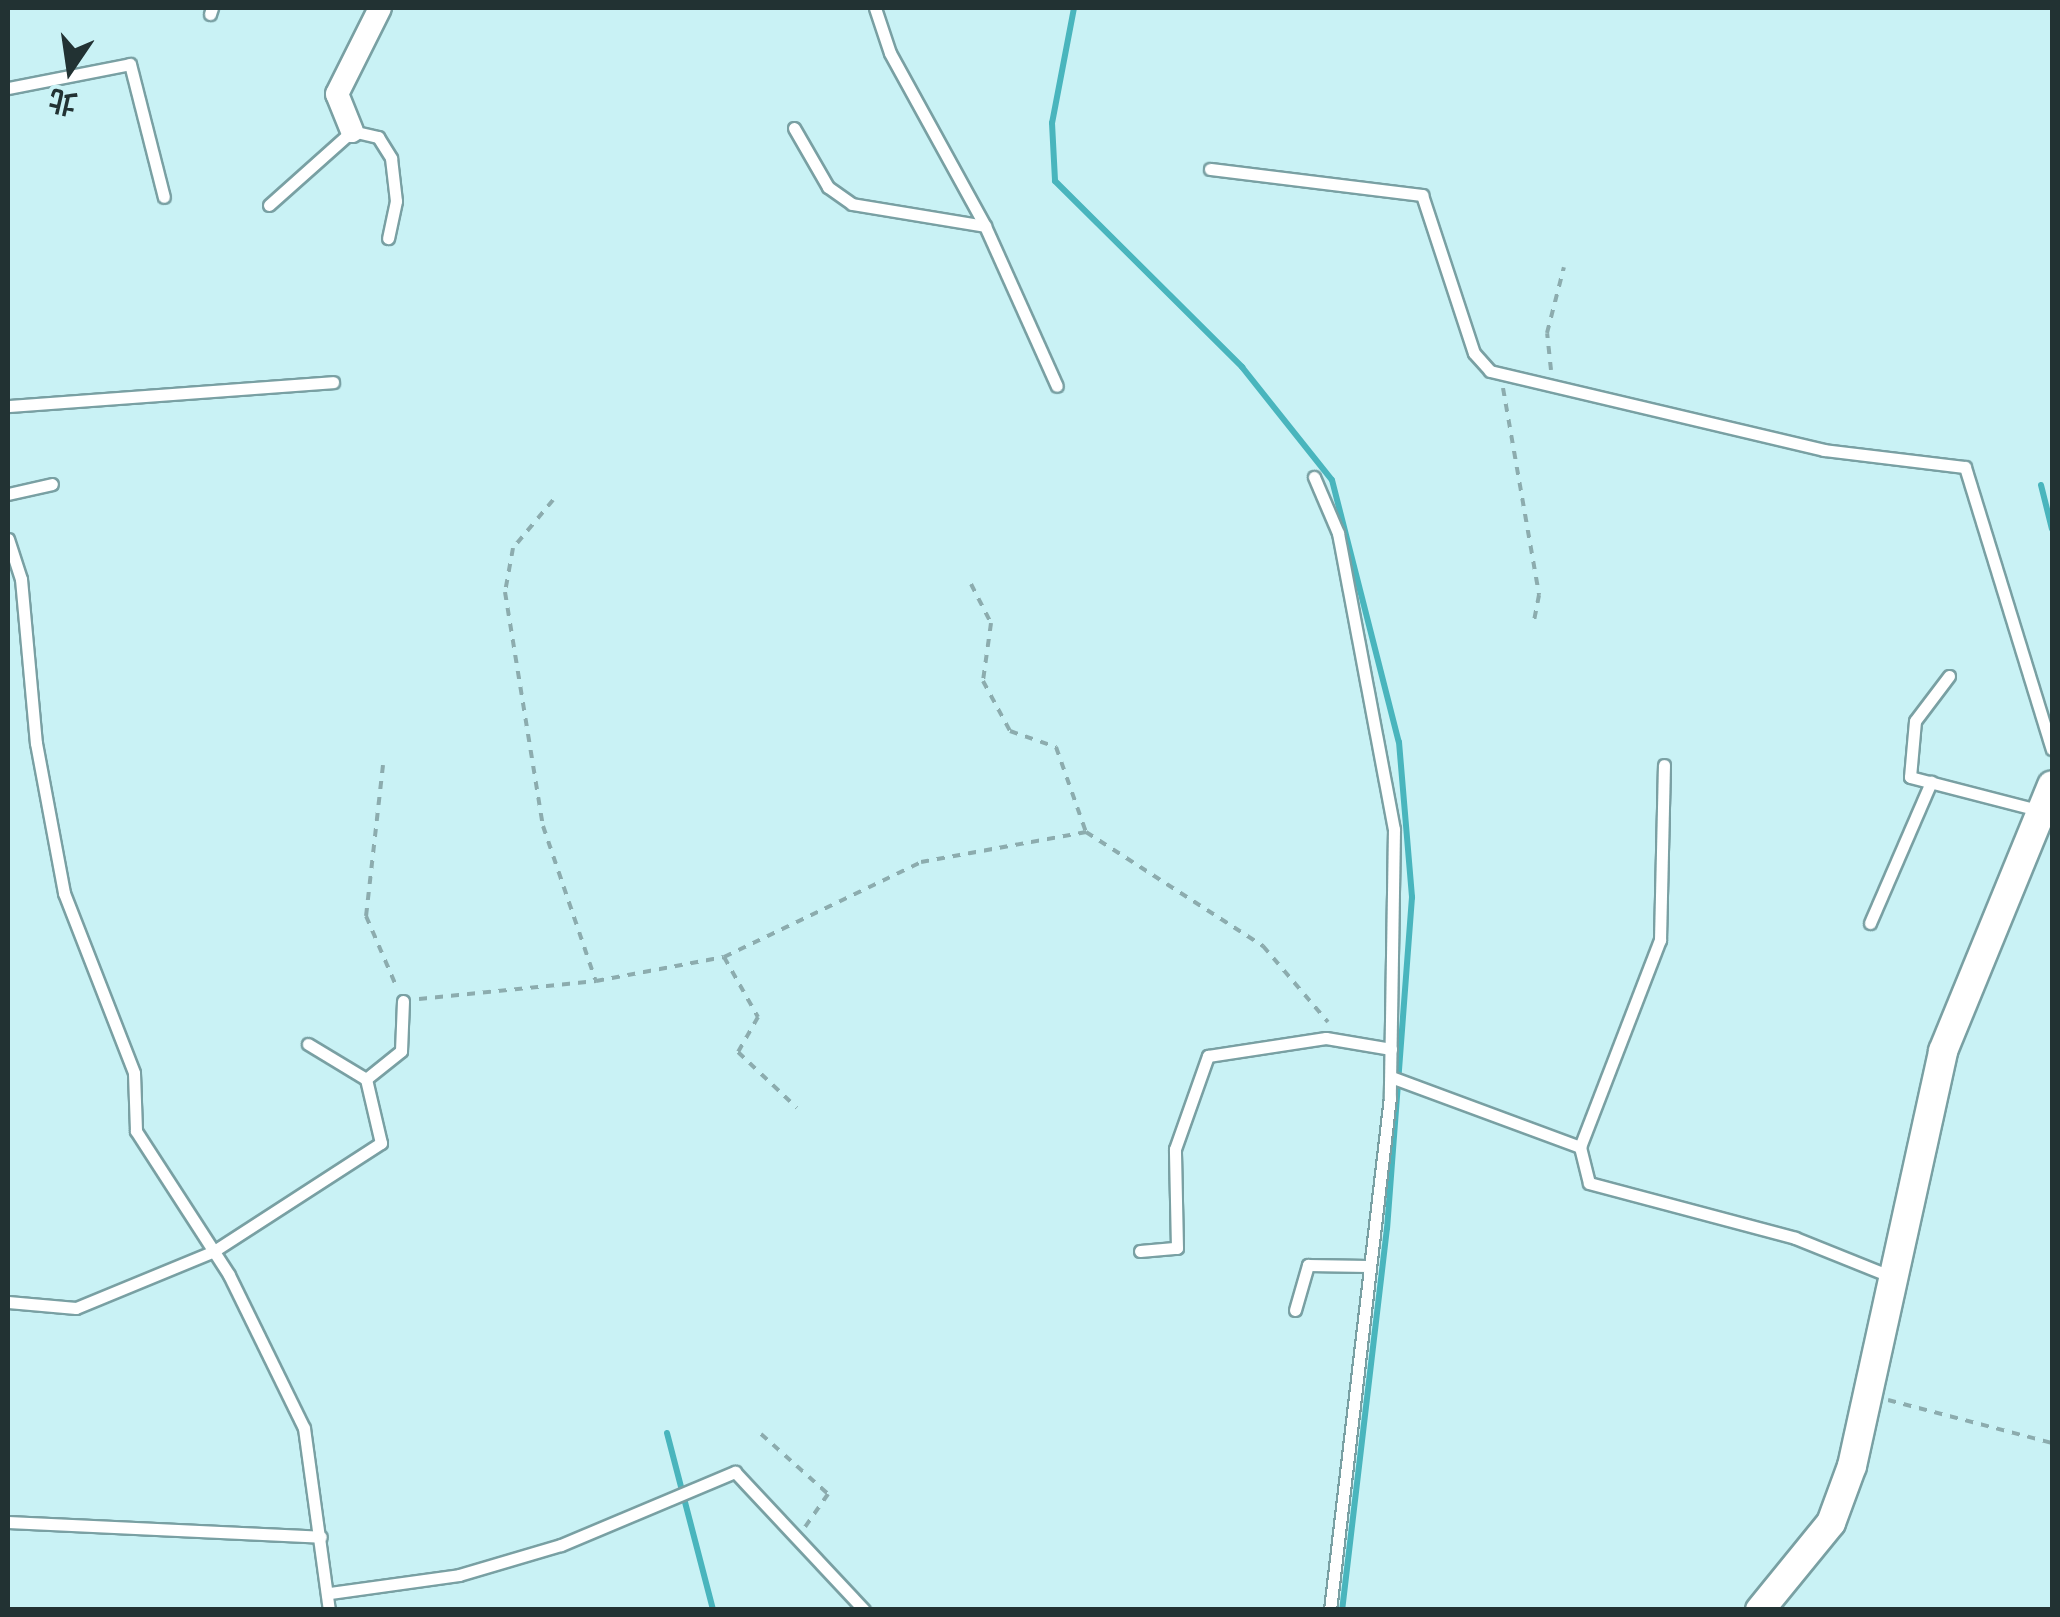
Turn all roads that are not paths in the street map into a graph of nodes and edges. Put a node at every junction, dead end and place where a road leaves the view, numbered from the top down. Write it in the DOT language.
graph roads {
  1 [pos="380,8"];
  2 [pos="875,8"];
  3 [pos="8,88"];
  4 [pos="794,128"];
  5 [pos="352,131"];
  6 [pos="1210,169"];
  7 [pos="164,197"];
  8 [pos="269,205"];
  9 [pos="985,226"];
  10 [pos="388,238"];
  11 [pos="333,382"];
  12 [pos="1057,386"];
  13 [pos="8,406"];
  14 [pos="1314,478"];
  15 [pos="52,484"];
  16 [pos="8,494"];
  17 [pos="8,539"];
  18 [pos="1948,676"];
  19 [pos="2052,750"];
  20 [pos="1664,765"];
  21 [pos="1930,782"];
  22 [pos="2052,785"];
  23 [pos="2038,810"];
  24 [pos="1870,923"];
  25 [pos="403,1001"];
  26 [pos="308,1044"];
  27 [pos="1391,1049"];
  28 [pos="1391,1078"];
  29 [pos="366,1079"];
  30 [pos="1580,1147"];
  31 [pos="214,1251"];
  32 [pos="1140,1251"];
  33 [pos="1368,1266"];
  34 [pos="1892,1277"];
  35 [pos="8,1302"];
  36 [pos="1295,1310"];
  37 [pos="8,1522"];
  38 [pos="321,1537"];
  39 [pos="330,1593"];
  40 [pos="329,1610"];
  41 [pos="864,1610"];
  42 [pos="1330,1610"];
  43 [pos="1760,1610"];
  1 -- 5 [label="street"];
  2 -- 9 [label="lane"];
  3 -- 7 [label="lane"];
  4 -- 9 [label="lane"];
  5 -- 8 [label="lane"];
  5 -- 10 [label="lane"];
  6 -- 19 [label="lane"];
  9 -- 12 [label="lane"];
  11 -- 13 [label="lane"];
  14 -- 27 [label="lane"];
  15 -- 16 [label="lane"];
  17 -- 31 [label="lane"];
  18 -- 21 [label="lane"];
  20 -- 30 [label="lane"];
  21 -- 23 [label="lane"];
  21 -- 24 [label="lane"];
  22 -- 23 [label="street"];
  23 -- 34 [label="street"];
  25 -- 29 [label="lane"];
  26 -- 29 [label="lane"];
  27 -- 28 [label="lane"];
  27 -- 32 [label="lane"];
  28 -- 30 [label="lane"];
  28 -- 33 [label="lane"];
  29 -- 31 [label="lane"];
  30 -- 34 [label="lane"];
  31 -- 35 [label="lane"];
  31 -- 38 [label="lane"];
  33 -- 36 [label="lane"];
  33 -- 42 [label="lane"];
  34 -- 43 [label="street"];
  37 -- 38 [label="lane"];
  38 -- 39 [label="lane"];
  39 -- 40 [label="lane"];
  39 -- 41 [label="lane"];
}
